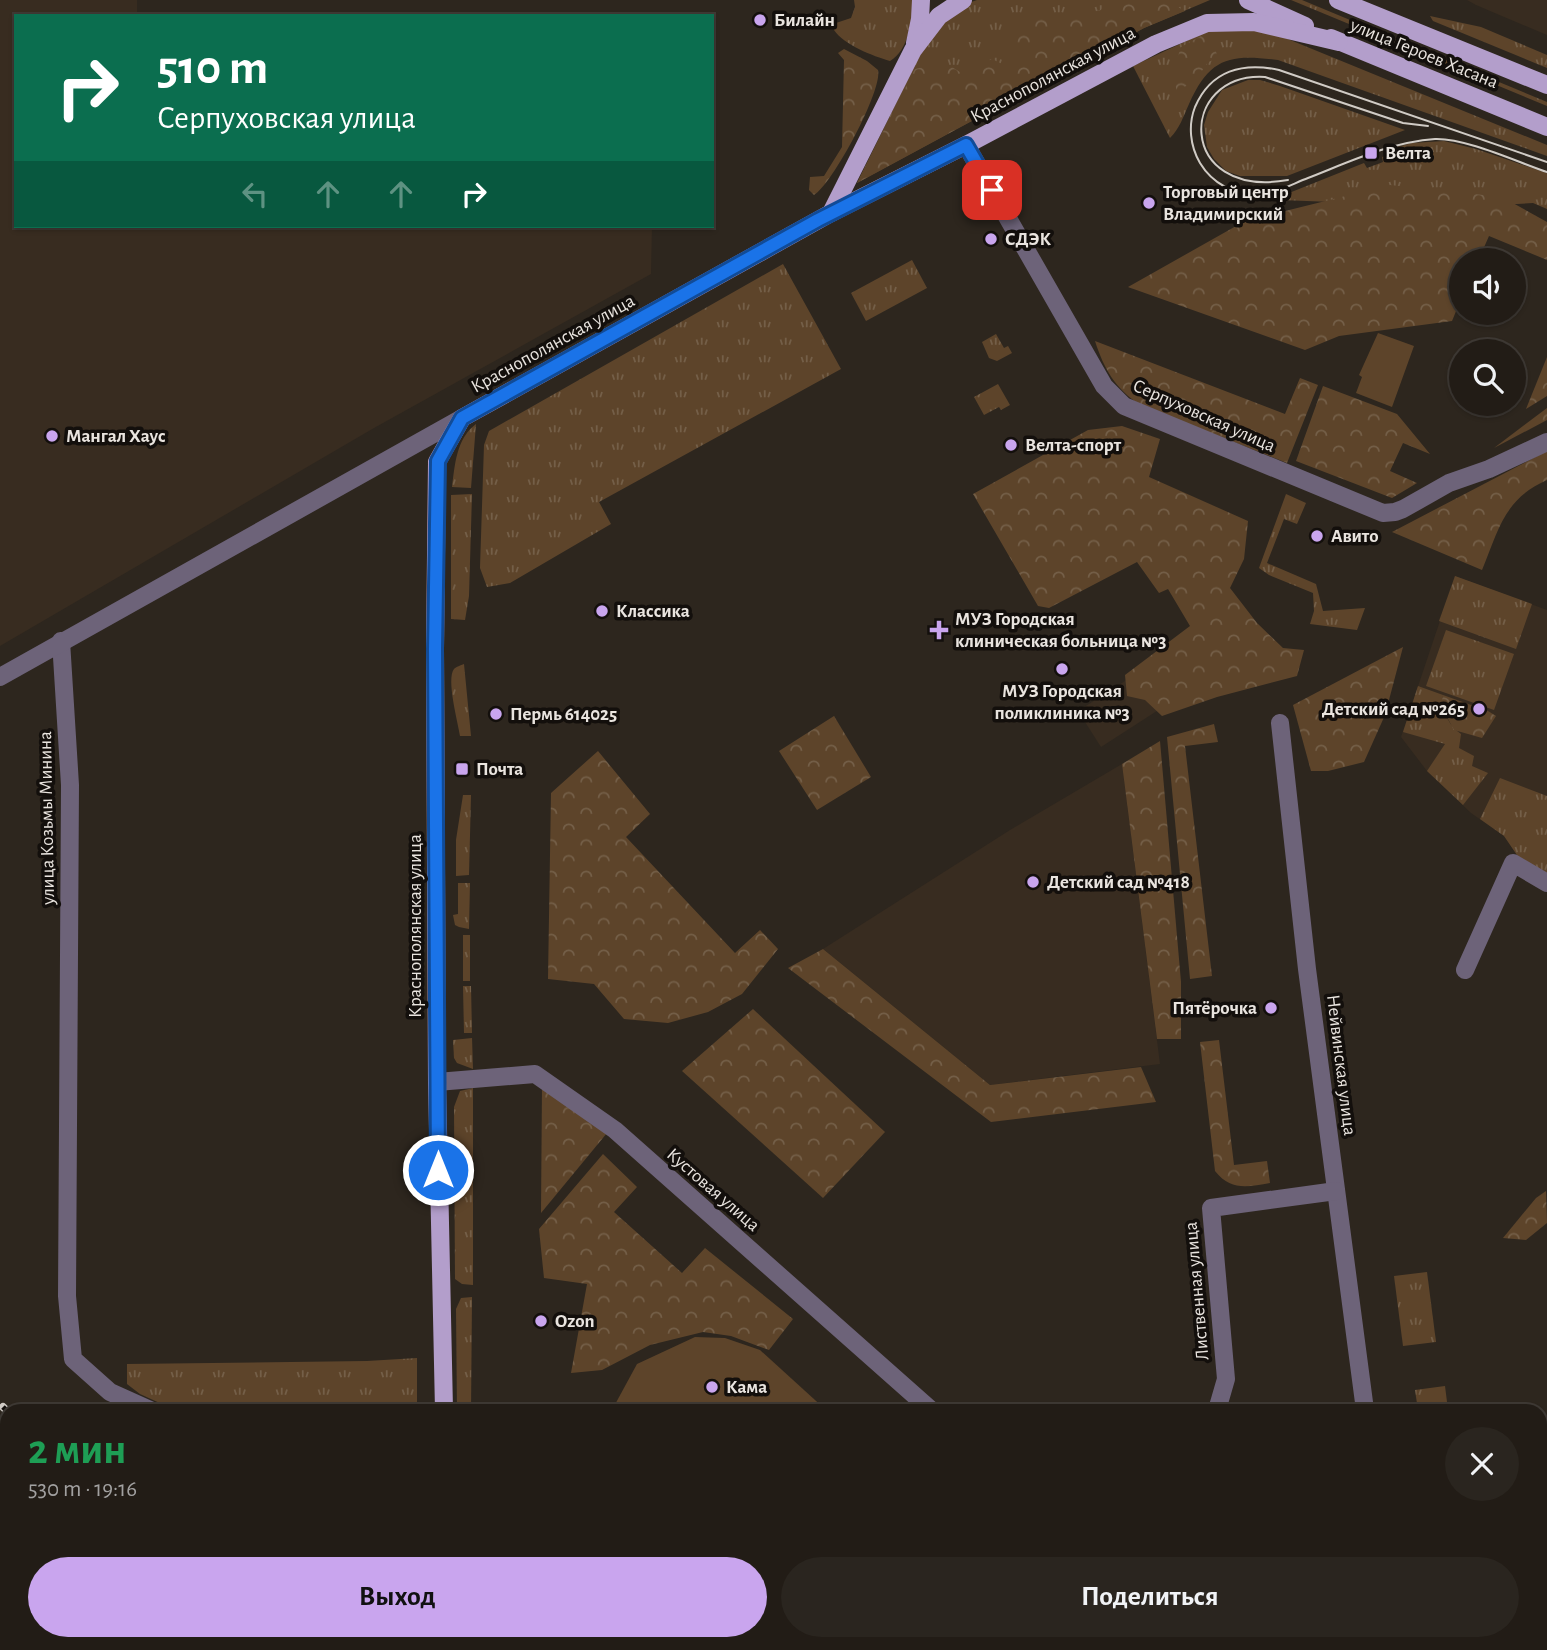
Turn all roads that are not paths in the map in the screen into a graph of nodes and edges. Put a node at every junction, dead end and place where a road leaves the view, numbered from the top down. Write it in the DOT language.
graph roads {
  1 [pos="921,0"];
  2 [pos="963,0"];
  3 [pos="1248,0"];
  4 [pos="1338,0"];
  5 [pos="1339,42"];
  6 [pos="914,50"];
  7 [pos="1547,85"];
  8 [pos="1547,127"];
  9 [pos="966,145"];
  10 [pos="831,213"];
  11 [pos="462,418"];
  12 [pos="1547,442"];
  13 [pos="414,445"];
  14 [pos="438,461"];
  15 [pos="61,641"];
  16 [pos="0,677"];
  17 [pos="1280,723"];
  18 [pos="1547,883"];
  19 [pos="1465,970"];
  20 [pos="437,1082"];
  21 [pos="1336,1191"];
  22 [pos="137,1404"];
  23 [pos="444,1404"];
  24 [pos="924,1404"];
  25 [pos="1219,1404"];
  26 [pos="1364,1404"];
  1 -- 6 [label="main road"];
  2 -- 6 [label="main road"];
  3 -- 5 [label="main road, улица Героев Хасана"];
  4 -- 7 [label="main road, улица Героев Хасана"];
  5 -- 8 [label="main road, улица Героев Хасана"];
  5 -- 9 [label="main road, Краснополянская улица"];
  6 -- 10 [label="main road"];
  9 -- 10 [label="main road, Краснополянская улица"];
  9 -- 12 [label="street, Серпуховская улица"];
  10 -- 11 [label="main road, Краснополянская улица"];
  11 -- 13 [label="street"];
  11 -- 14 [label="main road, Краснополянская улица"];
  13 -- 14 [label="street"];
  13 -- 15 [label="street"];
  14 -- 20 [label="main road, Краснополянская улица"];
  15 -- 16 [label="street"];
  15 -- 22 [label="street, улица Козьмы Минина"];
  17 -- 21 [label="street, Нейвинская улица"];
  18 -- 19 [label="street"];
  20 -- 23 [label="main road, Краснополянская улица"];
  20 -- 24 [label="street, Кустовая улица"];
  21 -- 25 [label="street, Лиственная улица"];
  21 -- 26 [label="street, Нейвинская улица"];
}
